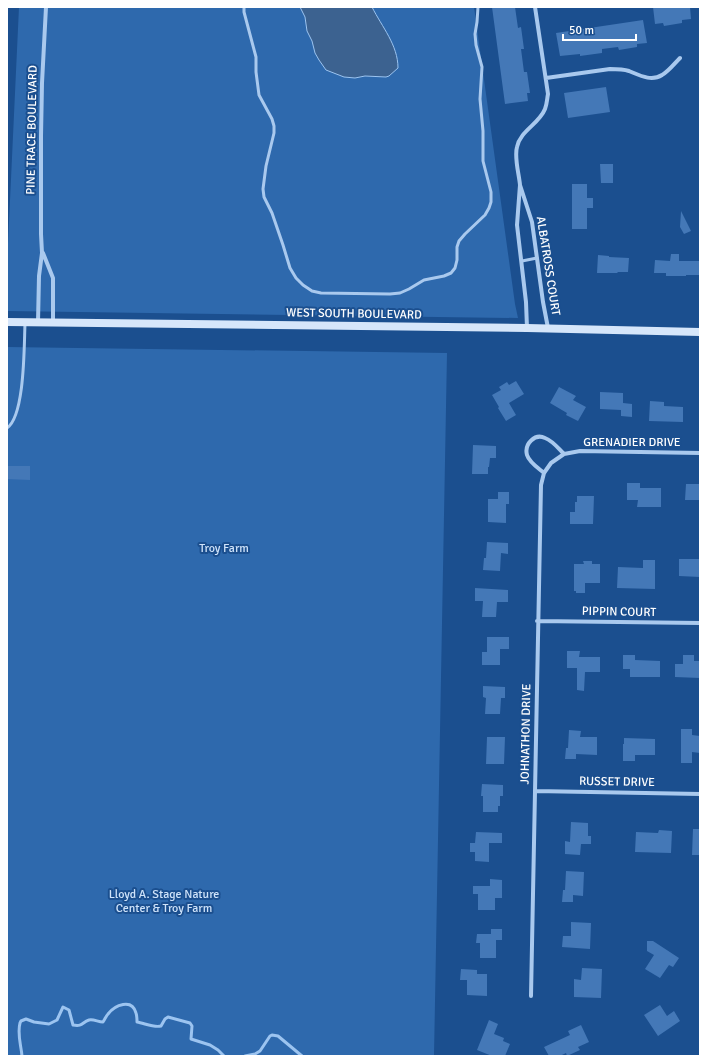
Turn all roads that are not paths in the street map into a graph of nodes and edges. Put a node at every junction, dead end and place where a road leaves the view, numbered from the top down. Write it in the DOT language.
graph roads {
  1 [pos="46,7"];
  2 [pos="244,7"];
  3 [pos="478,7"];
  4 [pos="535,7"];
  5 [pos="680,58"];
  6 [pos="546,78"];
  7 [pos="520,185"];
  8 [pos="42,253"];
  9 [pos="537,258"];
  10 [pos="522,261"];
  11 [pos="7,322"];
  12 [pos="25,322"];
  13 [pos="38,323"];
  14 [pos="53,323"];
  15 [pos="527,328"];
  16 [pos="548,329"];
  17 [pos="700,332"];
  18 [pos="7,428"];
  19 [pos="700,453"];
  20 [pos="564,454"];
  21 [pos="551,463"];
  22 [pos="544,473"];
  23 [pos="537,621"];
  24 [pos="700,623"];
  25 [pos="535,791"];
  26 [pos="700,794"];
  27 [pos="531,996"];
  1 -- 8 [label="street, PINE TRACE BOULEVARD"];
  2 -- 3 [label="lane"];
  4 -- 6 [label="street, ALBATROSS COURT"];
  5 -- 6 [label="street"];
  6 -- 7 [label="street, ALBATROSS COURT"];
  7 -- 9 [label="street, ALBATROSS COURT"];
  7 -- 10 [label="street, ALBATROSS COURT"];
  8 -- 13 [label="street, PINE TRACE BOULEVARD"];
  8 -- 14 [label="street, PINE TRACE BOULEVARD"];
  9 -- 10 [label="lane"];
  9 -- 16 [label="street, ALBATROSS COURT"];
  10 -- 15 [label="street, ALBATROSS COURT"];
  11 -- 12 [label="main road, WEST SOUTH BOULEVARD"];
  12 -- 13 [label="main road, WEST SOUTH BOULEVARD"];
  12 -- 18 [label="lane"];
  13 -- 14 [label="main road, WEST SOUTH BOULEVARD"];
  14 -- 15 [label="main road, WEST SOUTH BOULEVARD"];
  15 -- 16 [label="main road, WEST SOUTH BOULEVARD"];
  16 -- 17 [label="main road, WEST SOUTH BOULEVARD"];
  19 -- 20 [label="street, GRENADIER DRIVE"];
  20 -- 21 [label="street, GRENADIER DRIVE"];
  20 -- 22 [label="street"];
  21 -- 22 [label="street, JOHNATHON DRIVE"];
  22 -- 23 [label="street, JOHNATHON DRIVE"];
  23 -- 24 [label="street, PIPPIN COURT"];
  23 -- 25 [label="street, JOHNATHON DRIVE"];
  25 -- 26 [label="street, RUSSET DRIVE"];
  25 -- 27 [label="street, JOHNATHON DRIVE"];
}
